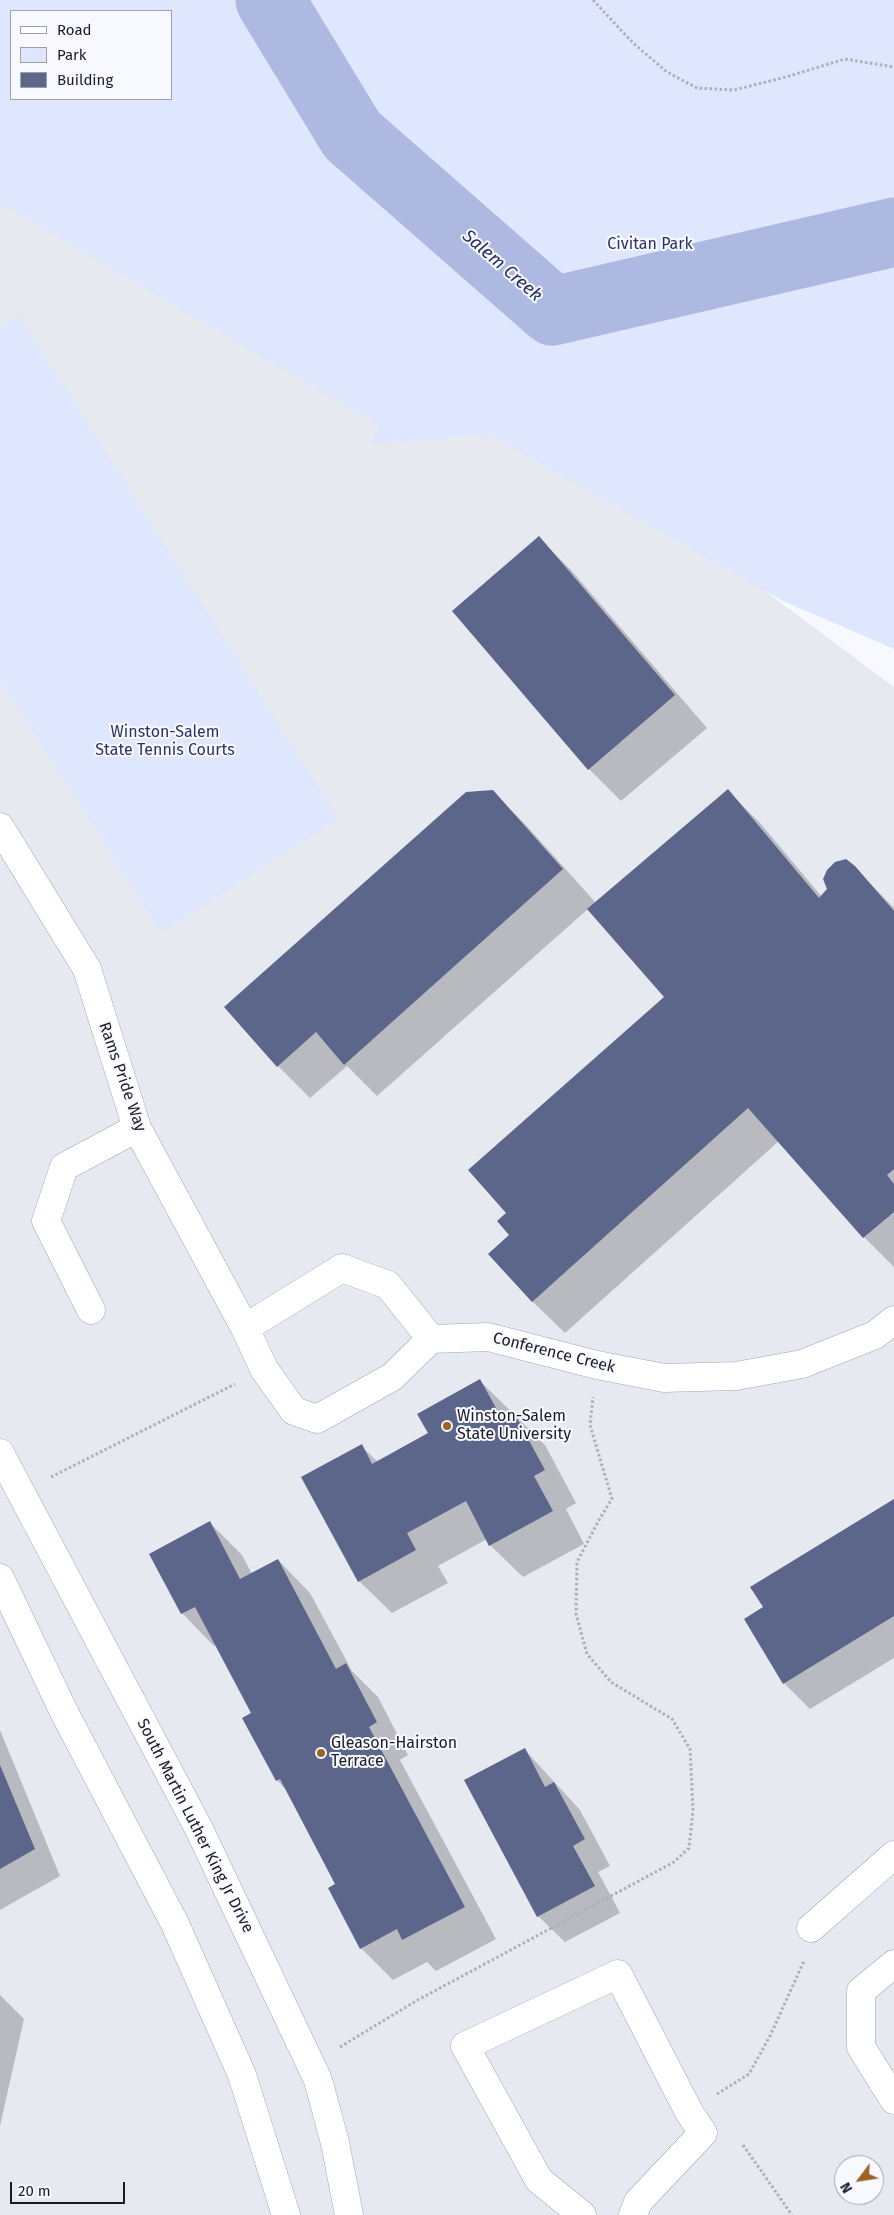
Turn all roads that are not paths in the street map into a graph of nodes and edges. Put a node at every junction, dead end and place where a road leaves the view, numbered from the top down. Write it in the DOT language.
graph roads {
  1 [pos="0,827"];
  2 [pos="137,1128"];
  3 [pos="91,1310"];
  4 [pos="894,1320"];
  5 [pos="245,1328"];
  6 [pos="431,1339"];
  7 [pos="0,1453"];
  8 [pos="0,1578"];
  9 [pos="892,1862"];
  10 [pos="811,1928"];
  11 [pos="894,1964"];
  12 [pos="894,2100"];
  13 [pos="286,2215"];
  14 [pos="349,2215"];
  15 [pos="582,2215"];
  16 [pos="633,2215"];
  1 -- 2 [label="main road, Rams Pride Way"];
  2 -- 3 [label="main road"];
  2 -- 5 [label="main road, Rams Pride Way"];
  4 -- 6 [label="main road, Conference Creek"];
  5 -- 6 [label="main road"];
  5 -- 6 [label="main road"];
  7 -- 14 [label="main road, South Martin Luther King Jr Drive"];
  8 -- 13 [label="main road"];
  9 -- 10 [label="main road"];
  11 -- 12 [label="main road"];
  15 -- 16 [label="main road"];
}
